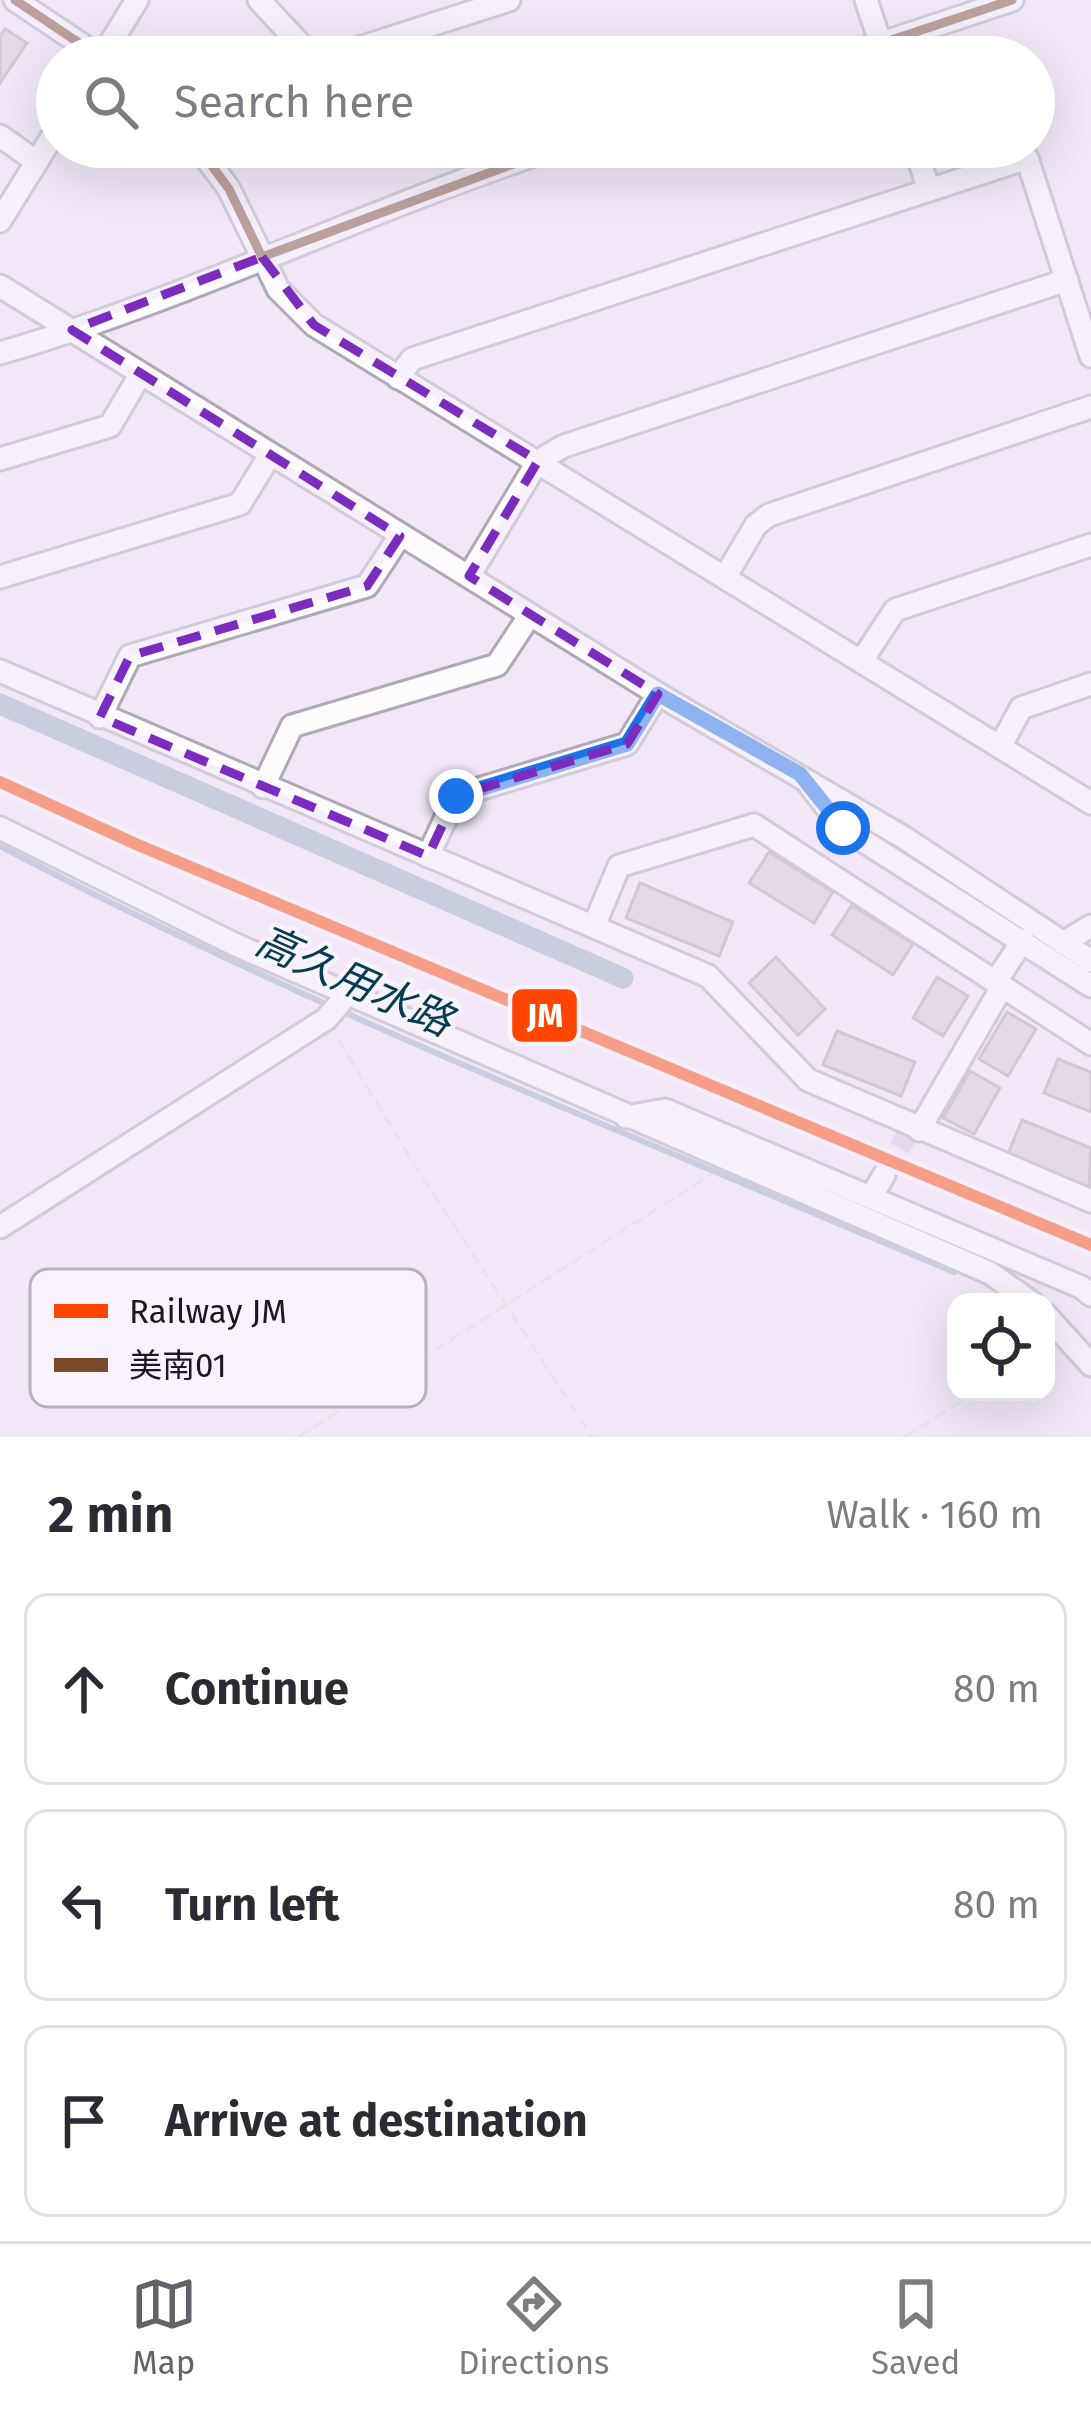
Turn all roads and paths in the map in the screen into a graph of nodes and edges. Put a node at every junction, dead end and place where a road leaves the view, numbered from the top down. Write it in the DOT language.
graph roads {
  1 [pos="15,0"];
  2 [pos="136,0"];
  3 [pos="259,0"];
  4 [pos="866,0"];
  5 [pos="1012,0"];
  6 [pos="500,1"];
  7 [pos="69,36"];
  8 [pos="114,36"];
  9 [pos="292,36"];
  10 [pos="394,36"];
  11 [pos="878,36"];
  12 [pos="918,36"];
  13 [pos="0,136"];
  14 [pos="36,161"];
  15 [pos="36,164"];
  16 [pos="214,168"];
  17 [pos="502,168"];
  18 [pos="922,168"];
  19 [pos="996,168"];
  20 [pos="1030,168"];
  21 [pos="929,190"];
  22 [pos="0,220"];
  23 [pos="262,257"];
  24 [pos="1067,280"];
  25 [pos="0,286"];
  26 [pos="72,330"];
  27 [pos="0,353"];
  28 [pos="1091,356"];
  29 [pos="140,375"];
  30 [pos="398,378"];
  31 [pos="1091,407"];
  32 [pos="271,455"];
  33 [pos="0,458"];
  34 [pos="538,461"];
  35 [pos="400,536"];
  36 [pos="1091,545"];
  37 [pos="469,576"];
  38 [pos="0,577"];
  39 [pos="725,577"];
  40 [pos="530,615"];
  41 [pos="862,661"];
  42 [pos="0,671"];
  43 [pos="1091,684"];
  44 [pos="658,694"];
  45 [pos="100,717"];
  46 [pos="1000,747"];
  47 [pos="800,774"];
  48 [pos="263,787"];
  49 [pos="1091,803"];
  50 [pos="0,828"];
  51 [pos="428,856"];
  52 [pos="594,926"];
  53 [pos="1091,926"];
  54 [pos="1023,940"];
  55 [pos="1063,943"];
  56 [pos="1091,961"];
  57 [pos="1002,980"];
  58 [pos="1091,986"];
  59 [pos="335,1009"];
  60 [pos="1091,1044"];
  61 [pos="625,1117"];
  62 [pos="920,1130"];
  63 [pos="884,1175"];
  64 [pos="709,1177"];
  65 [pos="872,1197"];
  66 [pos="1091,1202"];
  67 [pos="0,1227"];
  68 [pos="1018,1293"];
  69 [pos="1091,1295"];
  70 [pos="506,1304"];
  71 [pos="1055,1324"];
  72 [pos="426,1355"];
  73 [pos="1088,1355"];
  74 [pos="962,1401"];
  75 [pos="345,1407"];
  76 [pos="298,1437"];
  77 [pos="592,1437"];
  78 [pos="905,1437"];
  1 -- 7 [label="street"];
  2 -- 8 [label="street"];
  3 -- 9 [label="street"];
  4 -- 11 [label="street"];
  5 -- 12 [label="street"];
  6 -- 10 [label="street"];
  13 -- 14 [label="street"];
  15 -- 22 [label="street"];
  16 -- 23 [label="street"];
  17 -- 23 [label="street"];
  18 -- 21 [label="street"];
  19 -- 21 [label="street"];
  20 -- 24 [label="street"];
  21 -- 30 [label="street"];
  23 -- 26 [label="street"];
  23 -- 30 [label="street"];
  24 -- 28 [label="street"];
  24 -- 34 [label="street"];
  25 -- 26 [label="street"];
  26 -- 27 [label="street"];
  26 -- 29 [label="street"];
  29 -- 32 [label="street"];
  29 -- 33 [label="street"];
  30 -- 34 [label="street"];
  31 -- 39 [label="street"];
  32 -- 35 [label="street"];
  32 -- 38 [label="street"];
  34 -- 37 [label="street"];
  34 -- 39 [label="street"];
  35 -- 37 [label="street"];
  35 -- 45 [label="street"];
  36 -- 41 [label="street"];
  37 -- 40 [label="street"];
  39 -- 41 [label="street"];
  40 -- 44 [label="street"];
  40 -- 48 [label="street"];
  41 -- 46 [label="street"];
  42 -- 45 [label="street"];
  43 -- 46 [label="street"];
  44 -- 47 [label="street"];
  44 -- 51 [label="street"];
  45 -- 48 [label="street"];
  46 -- 49 [label="street"];
  47 -- 54 [label="street"];
  47 -- 55 [label="street"];
  48 -- 51 [label="street"];
  50 -- 59 [label="street"];
  51 -- 52 [label="street"];
  52 -- 57 [label="street"];
  52 -- 62 [label="street"];
  53 -- 55 [label="street"];
  54 -- 57 [label="street"];
  54 -- 58 [label="street"];
  55 -- 56 [label="street"];
  57 -- 60 [label="street"];
  57 -- 62 [label="street"];
  59 -- 61 [label="street"];
  59 -- 67 [label="street"];
  59 -- 70 [label="path"];
  61 -- 65 [label="street"];
  61 -- 68 [label="street"];
  62 -- 66 [label="street"];
  63 -- 65 [label="street"];
  64 -- 70 [label="path"];
  65 -- 69 [label="street"];
  70 -- 72 [label="path"];
  70 -- 77 [label="path"];
  71 -- 73 [label="street"];
  74 -- 78 [label="path"];
  75 -- 76 [label="path"];
}
